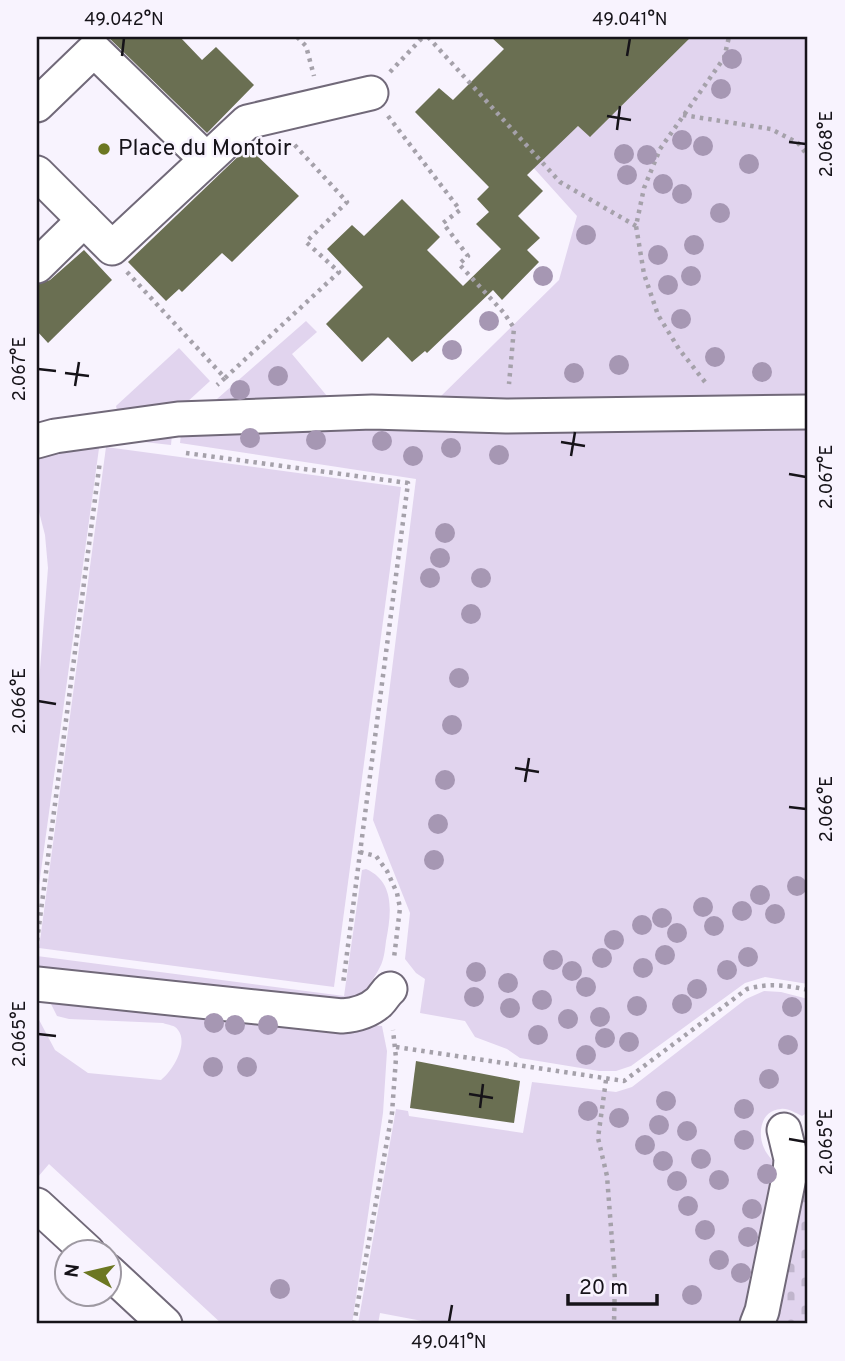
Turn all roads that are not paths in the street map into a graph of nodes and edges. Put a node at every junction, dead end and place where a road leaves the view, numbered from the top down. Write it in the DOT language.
graph roads {
  1 [pos="371,93"];
  2 [pos="37,105"];
  3 [pos="206,159"];
  4 [pos="37,173"];
  5 [pos="84,220"];
  6 [pos="37,266"];
  7 [pos="808,412"];
  8 [pos="37,441"];
  9 [pos="37,984"];
  10 [pos="390,989"];
  11 [pos="784,1130"];
  12 [pos="37,1205"];
  13 [pos="73,1238"];
  14 [pos="122,1284"];
  15 [pos="165,1324"];
  16 [pos="757,1324"];
  1 -- 3 [label="street"];
  2 -- 3 [label="street"];
  3 -- 5 [label="street"];
  4 -- 5 [label="street"];
  5 -- 6 [label="street"];
  7 -- 8 [label="street"];
  9 -- 10 [label="street"];
  11 -- 16 [label="street"];
  12 -- 13 [label="street"];
  14 -- 15 [label="street"];
}
